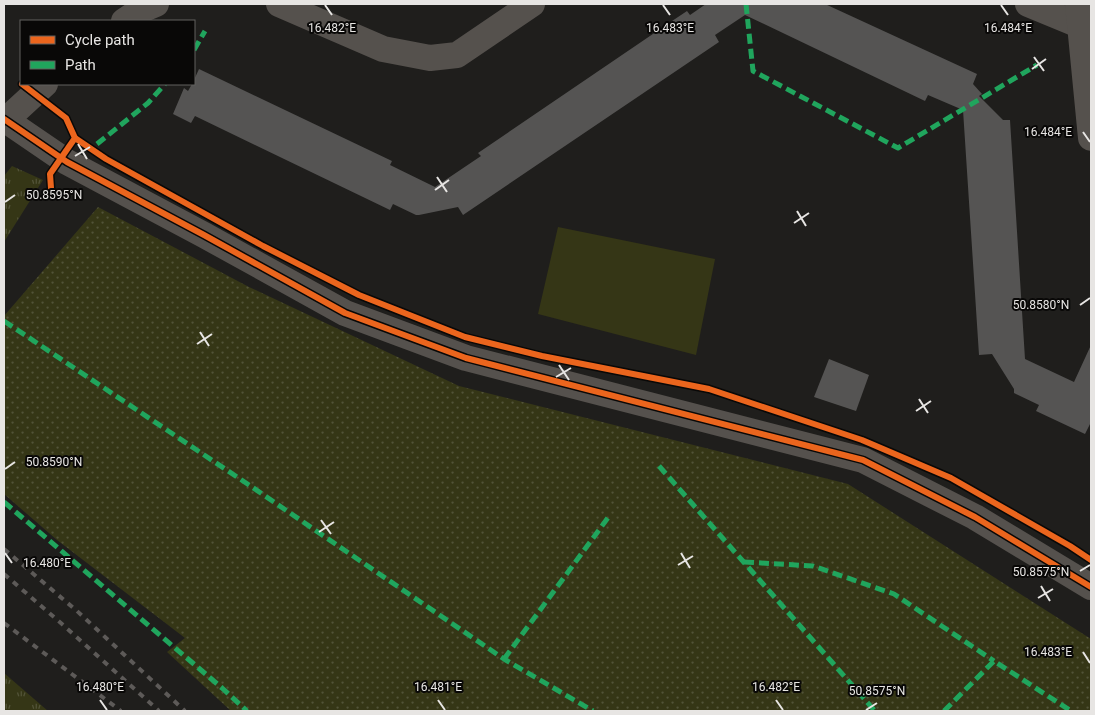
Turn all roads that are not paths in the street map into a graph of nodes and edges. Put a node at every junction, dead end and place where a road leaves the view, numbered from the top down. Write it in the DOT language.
graph roads {
  1 [pos="156,4"];
  2 [pos="279,4"];
  3 [pos="532,4"];
  4 [pos="1028,4"];
  5 [pos="1079,14"];
  6 [pos="126,20"];
  7 [pos="43,85"];
  8 [pos="5,120"];
  9 [pos="1091,138"];
  10 [pos="1091,587"];
  1 -- 6 [label="street"];
  2 -- 3 [label="street"];
  4 -- 5 [label="street"];
  5 -- 9 [label="street"];
  7 -- 8 [label="street"];
  8 -- 10 [label="street"];
}
